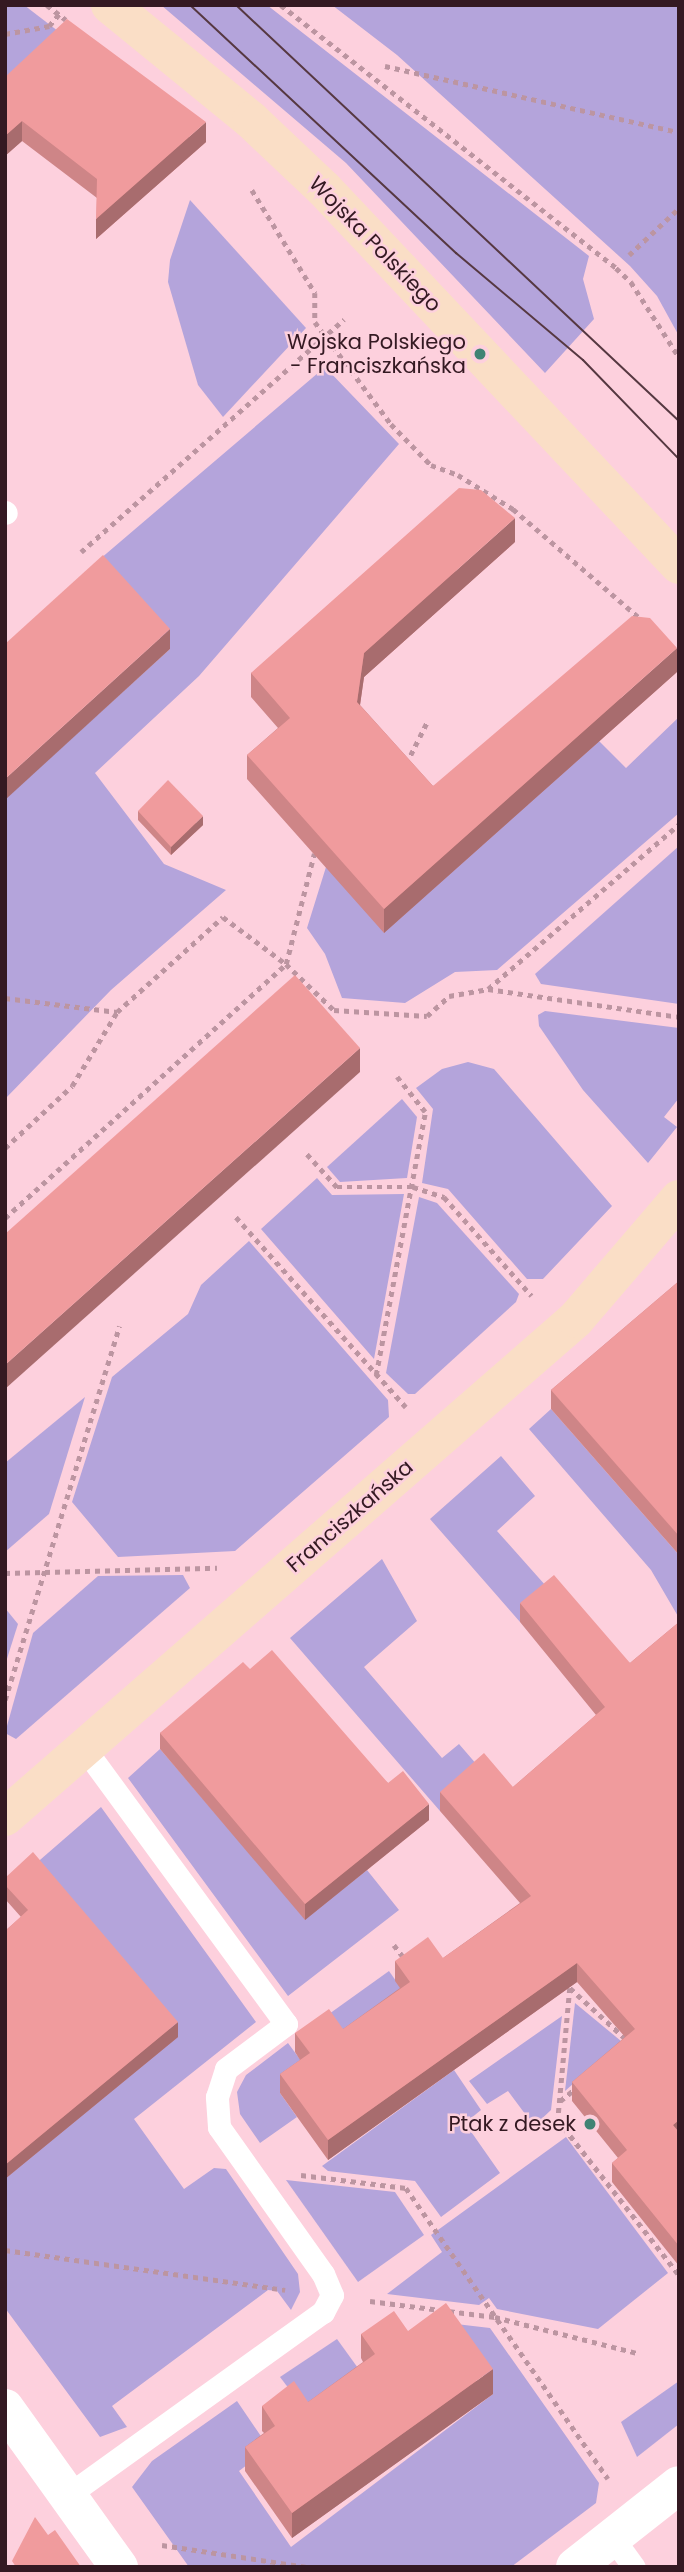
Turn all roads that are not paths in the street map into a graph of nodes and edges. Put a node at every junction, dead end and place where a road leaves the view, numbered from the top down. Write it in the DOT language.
graph roads {
  1 [pos="110,5"];
  2 [pos="679,565"];
  3 [pos="679,1199"];
  4 [pos="85,1748"];
  5 [pos="5,1817"];
  6 [pos="5,2408"];
  7 [pos="679,2485"];
  8 [pos="68,2496"];
  9 [pos="623,2552"];
  10 [pos="119,2567"];
  11 [pos="575,2567"];
  1 -- 2 [label="street, Wojska Polskiego"];
  3 -- 4 [label="street, Franciszkańska"];
  4 -- 5 [label="street, Franciszkańska"];
  4 -- 8 [label="lane"];
  6 -- 8 [label="street"];
  7 -- 9 [label="street"];
  8 -- 10 [label="street"];
  9 -- 11 [label="street"];
}
